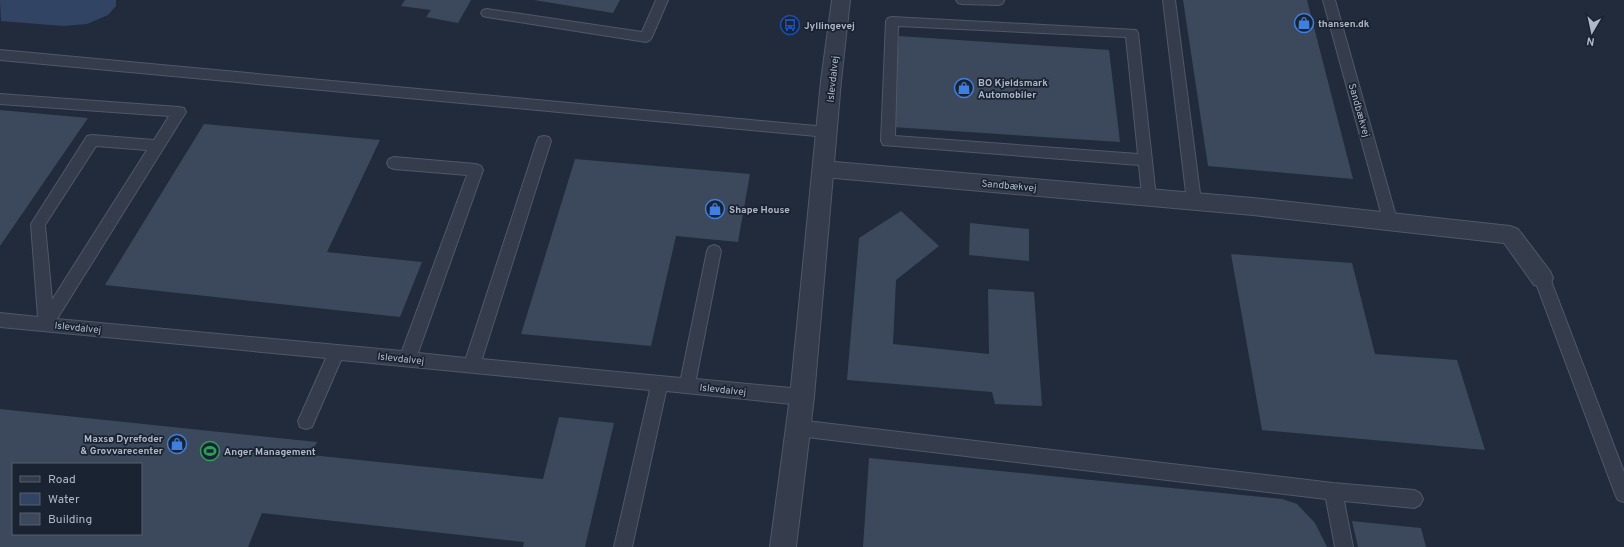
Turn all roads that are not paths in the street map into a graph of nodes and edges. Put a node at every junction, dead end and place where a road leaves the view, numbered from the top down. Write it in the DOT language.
graph roads {
  1 [pos="662,0"];
  2 [pos="841,0"];
  3 [pos="962,0"];
  4 [pos="1169,0"];
  5 [pos="1329,0"];
  6 [pos="998,1"];
  7 [pos="487,13"];
  8 [pos="0,55"];
  9 [pos="0,99"];
  10 [pos="827,132"];
  11 [pos="544,141"];
  12 [pos="157,146"];
  13 [pos="1144,160"];
  14 [pos="394,163"];
  15 [pos="823,169"];
  16 [pos="1149,197"];
  17 [pos="1194,201"];
  18 [pos="1390,220"];
  19 [pos="714,251"];
  20 [pos="1542,278"];
  21 [pos="0,320"];
  22 [pos="46,323"];
  23 [pos="337,352"];
  24 [pos="408,358"];
  25 [pos="472,365"];
  26 [pos="660,383"];
  27 [pos="687,386"];
  28 [pos="802,397"];
  29 [pos="306,421"];
  30 [pos="798,428"];
  31 [pos="1333,491"];
  32 [pos="1624,494"];
  33 [pos="1414,498"];
  34 [pos="623,547"];
  35 [pos="783,547"];
  36 [pos="1344,547"];
  1 -- 7 [label="lane"];
  2 -- 10 [label="street, Islevdalvej"];
  3 -- 6 [label="lane"];
  4 -- 17 [label="lane"];
  5 -- 18 [label="lane, Sandbækvej"];
  8 -- 10 [label="lane"];
  9 -- 12 [label="lane"];
  10 -- 15 [label="street, Islevdalvej"];
  11 -- 25 [label="lane"];
  12 -- 22 [label="lane"];
  12 -- 22 [label="lane"];
  13 -- 13 [label="lane"];
  13 -- 16 [label="lane"];
  14 -- 24 [label="lane"];
  15 -- 16 [label="street, Sandbækvej"];
  15 -- 28 [label="street, Islevdalvej"];
  16 -- 17 [label="street, Sandbækvej"];
  17 -- 18 [label="street, Sandbækvej"];
  18 -- 20 [label="street, Sandbækvej"];
  19 -- 27 [label="lane"];
  20 -- 32 [label="lane"];
  21 -- 22 [label="lane, Islevdalvej"];
  22 -- 23 [label="lane, Islevdalvej"];
  23 -- 24 [label="lane, Islevdalvej"];
  23 -- 29 [label="lane"];
  24 -- 25 [label="lane, Islevdalvej"];
  25 -- 26 [label="lane, Islevdalvej"];
  26 -- 27 [label="lane, Islevdalvej"];
  26 -- 34 [label="lane"];
  27 -- 28 [label="lane, Islevdalvej"];
  28 -- 30 [label="street, Islevdalvej"];
  30 -- 31 [label="lane"];
  30 -- 35 [label="street, Islevdalvej"];
  31 -- 33 [label="lane"];
  31 -- 36 [label="lane"];
}
